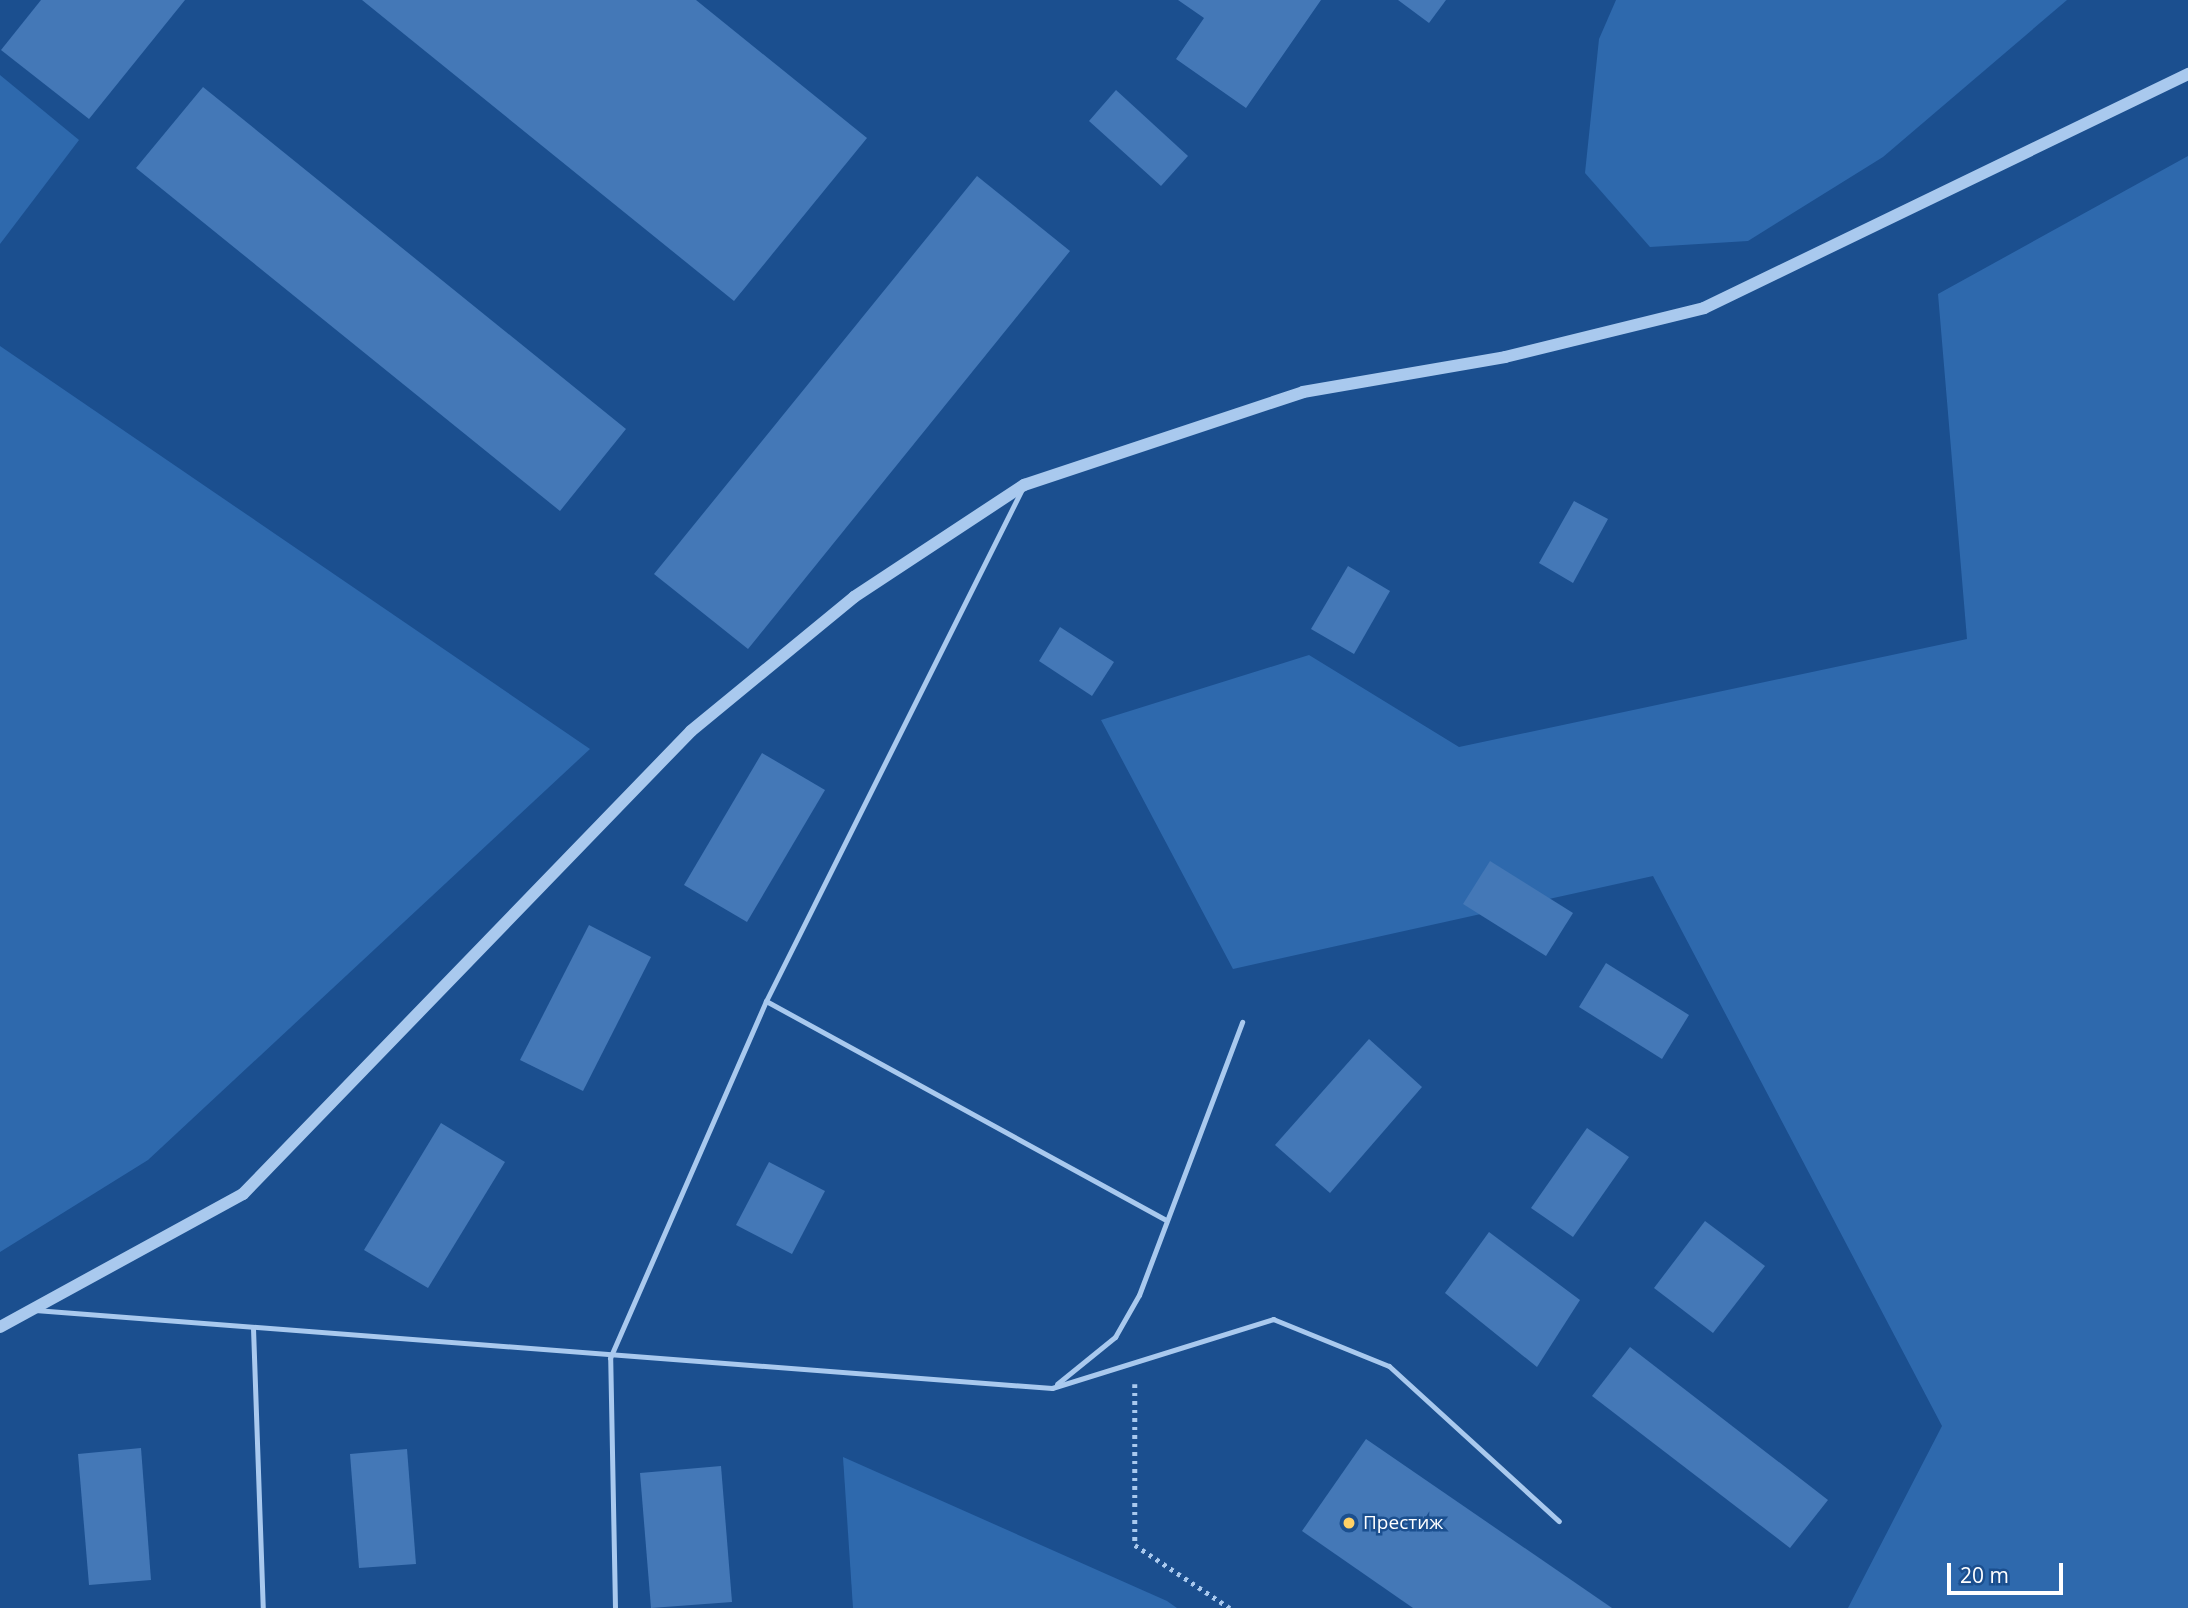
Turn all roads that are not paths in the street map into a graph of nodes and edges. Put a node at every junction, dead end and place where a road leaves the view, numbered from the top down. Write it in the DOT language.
graph roads {
  1 [pos="2188,74"];
  2 [pos="1024,485"];
  3 [pos="766,1002"];
  4 [pos="1242,1022"];
  5 [pos="1165,1219"];
  6 [pos="32,1310"];
  7 [pos="0,1327"];
  8 [pos="253,1328"];
  9 [pos="610,1358"];
  10 [pos="1052,1388"];
  11 [pos="1559,1521"];
  12 [pos="262,1608"];
  13 [pos="615,1608"];
  1 -- 2 [label="street"];
  2 -- 3 [label="lane"];
  2 -- 6 [label="street"];
  3 -- 5 [label="lane"];
  3 -- 9 [label="lane"];
  4 -- 5 [label="lane"];
  5 -- 10 [label="lane"];
  6 -- 7 [label="street"];
  6 -- 8 [label="lane"];
  8 -- 9 [label="lane"];
  8 -- 12 [label="lane"];
  9 -- 10 [label="lane"];
  9 -- 13 [label="lane"];
  10 -- 11 [label="lane"];
}
